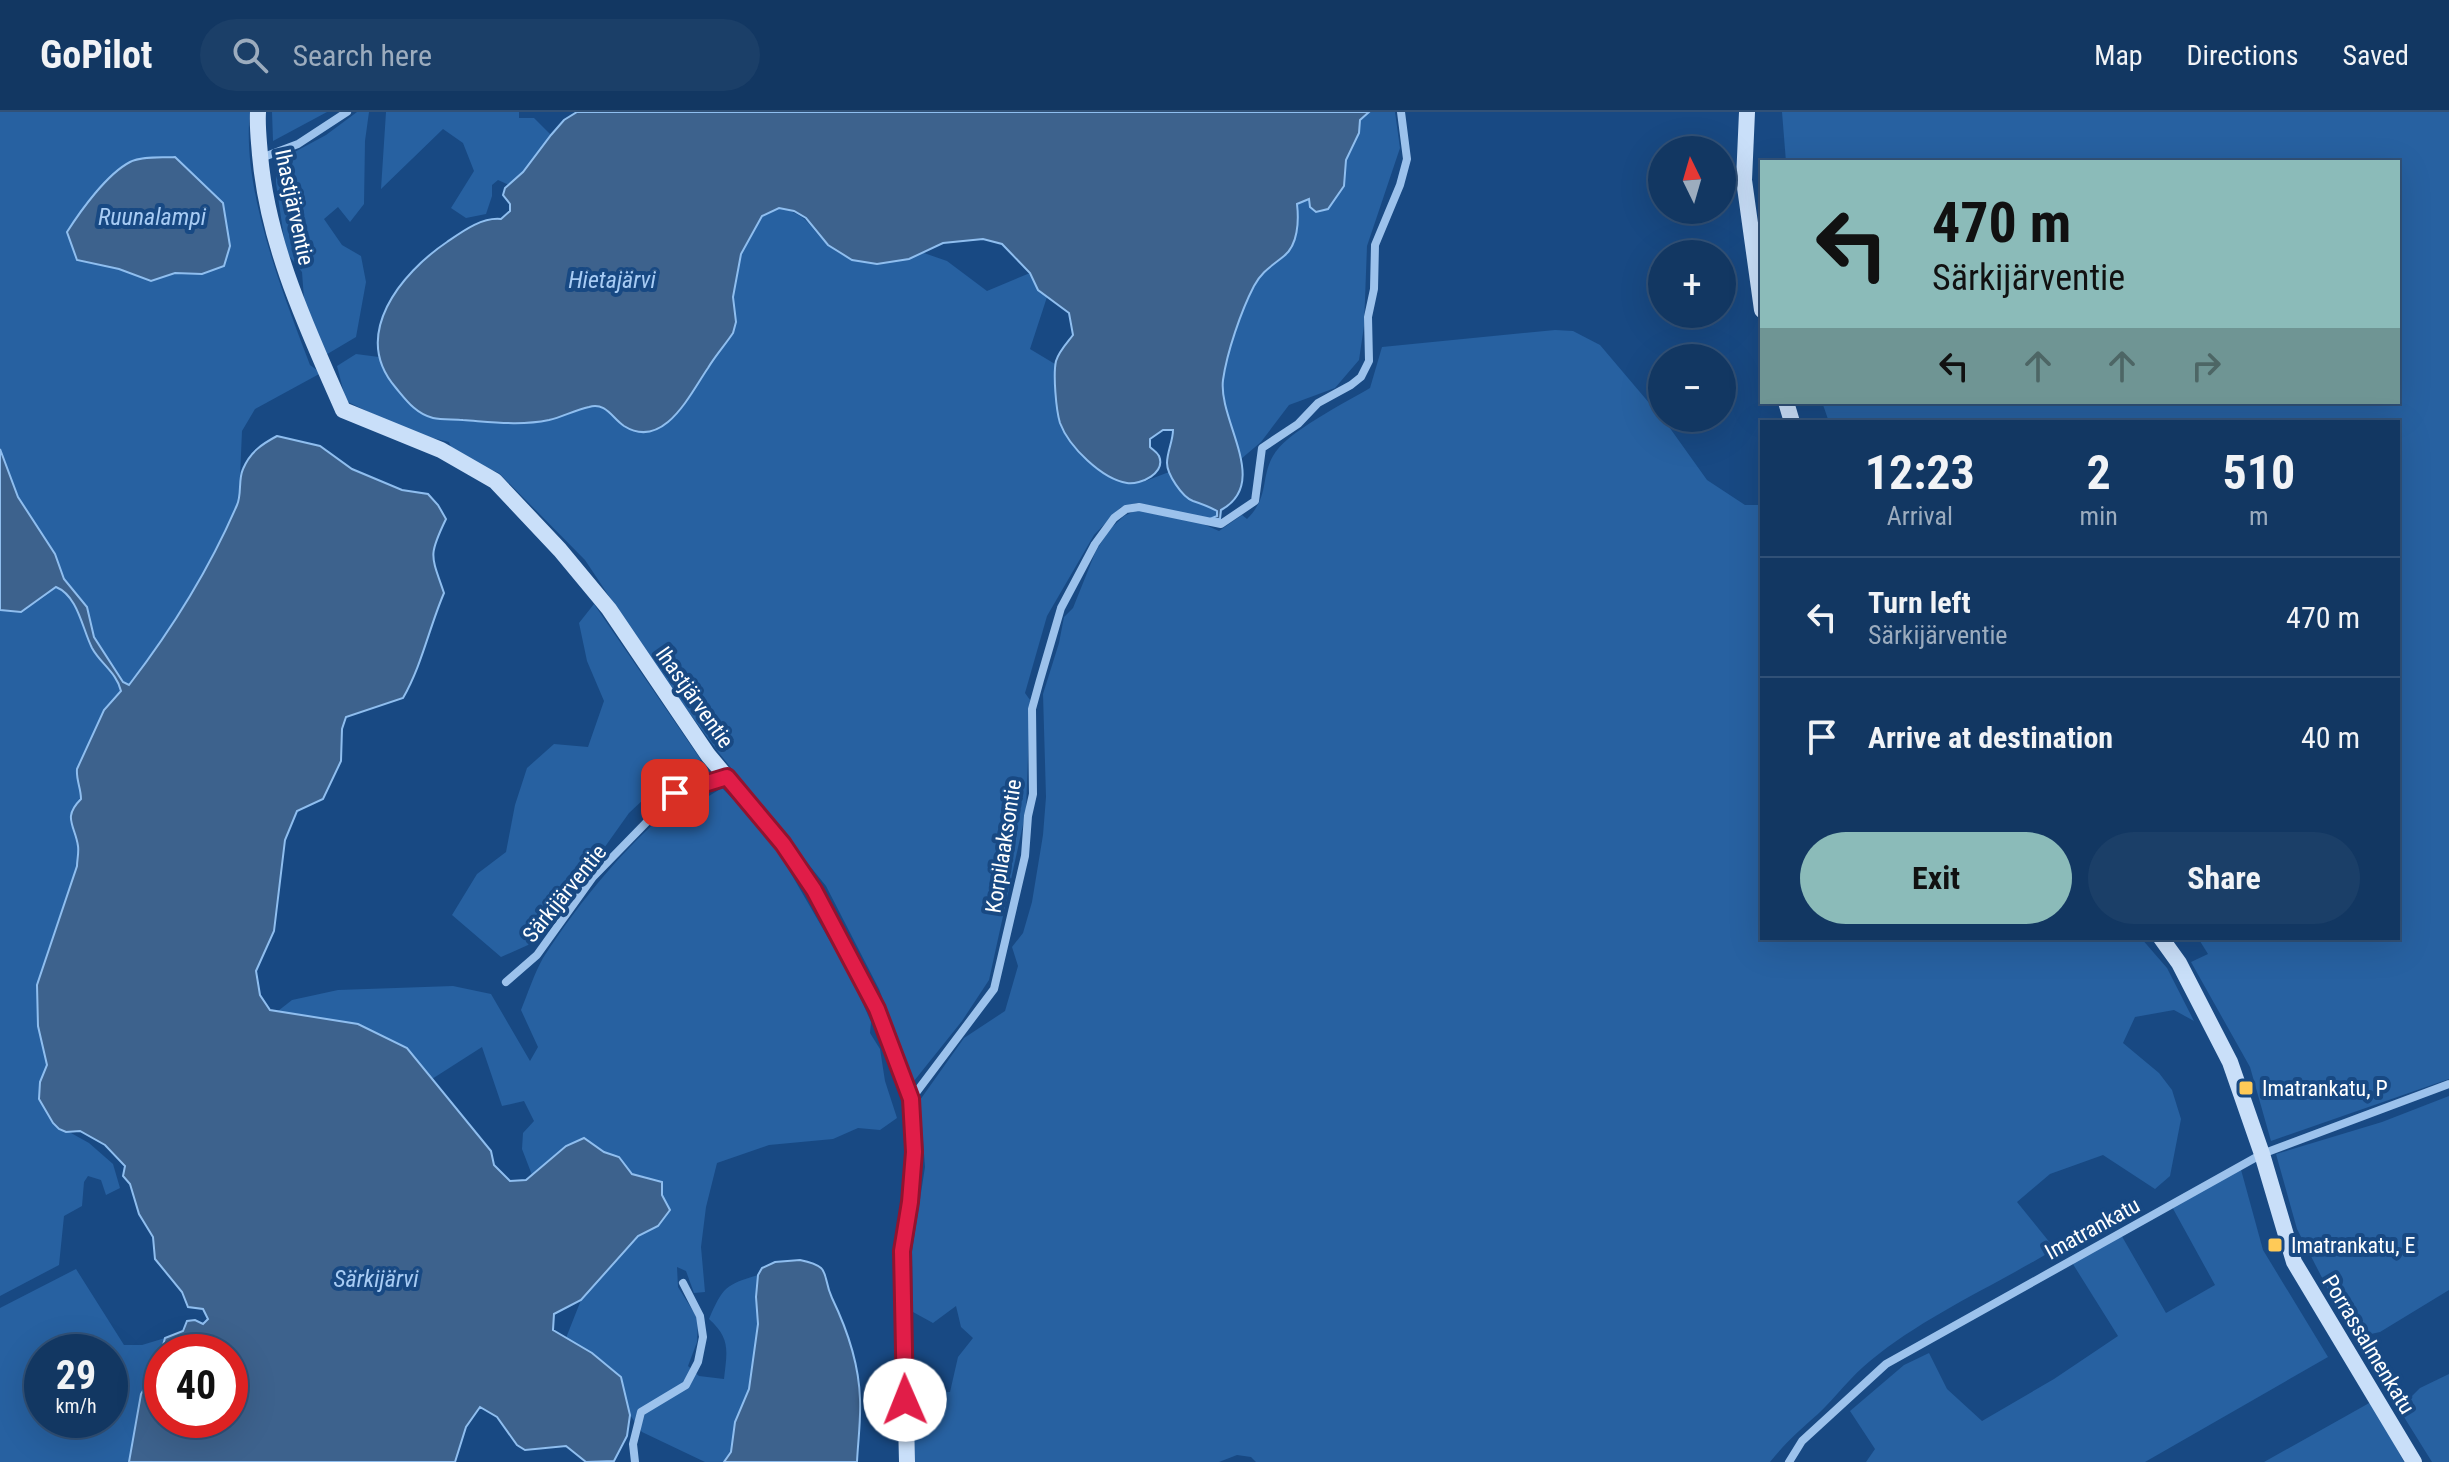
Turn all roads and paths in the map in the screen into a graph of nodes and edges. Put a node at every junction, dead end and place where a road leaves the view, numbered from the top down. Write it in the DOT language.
graph roads {
  1 [pos="258,112"];
  2 [pos="347,112"];
  3 [pos="1401,112"];
  4 [pos="1747,112"];
  5 [pos="261,158"];
  6 [pos="1760,296"];
  7 [pos="727,777"];
  8 [pos="2162,940"];
  9 [pos="506,982"];
  10 [pos="2449,1084"];
  11 [pos="911,1099"];
  12 [pos="2262,1154"];
  13 [pos="683,1283"];
  14 [pos="635,1462"];
  15 [pos="907,1462"];
  16 [pos="1789,1462"];
  17 [pos="2414,1462"];
  1 -- 5 [label="street, Ihastjärventie"];
  2 -- 5 [label="street"];
  3 -- 11 [label="street, Korpilaaksontie"];
  4 -- 6 [label="street"];
  5 -- 7 [label="street, Ihastjärventie"];
  7 -- 9 [label="street, Särkijärventie"];
  7 -- 11 [label="street, Ihastjärventie"];
  8 -- 12 [label="street, Porrassalmenkatu"];
  10 -- 12 [label="street, Imatrankatu"];
  11 -- 15 [label="street, Ihastjärventie"];
  12 -- 16 [label="street, Imatrankatu"];
  12 -- 17 [label="street, Porrassalmenkatu"];
  13 -- 14 [label="street"];
}
